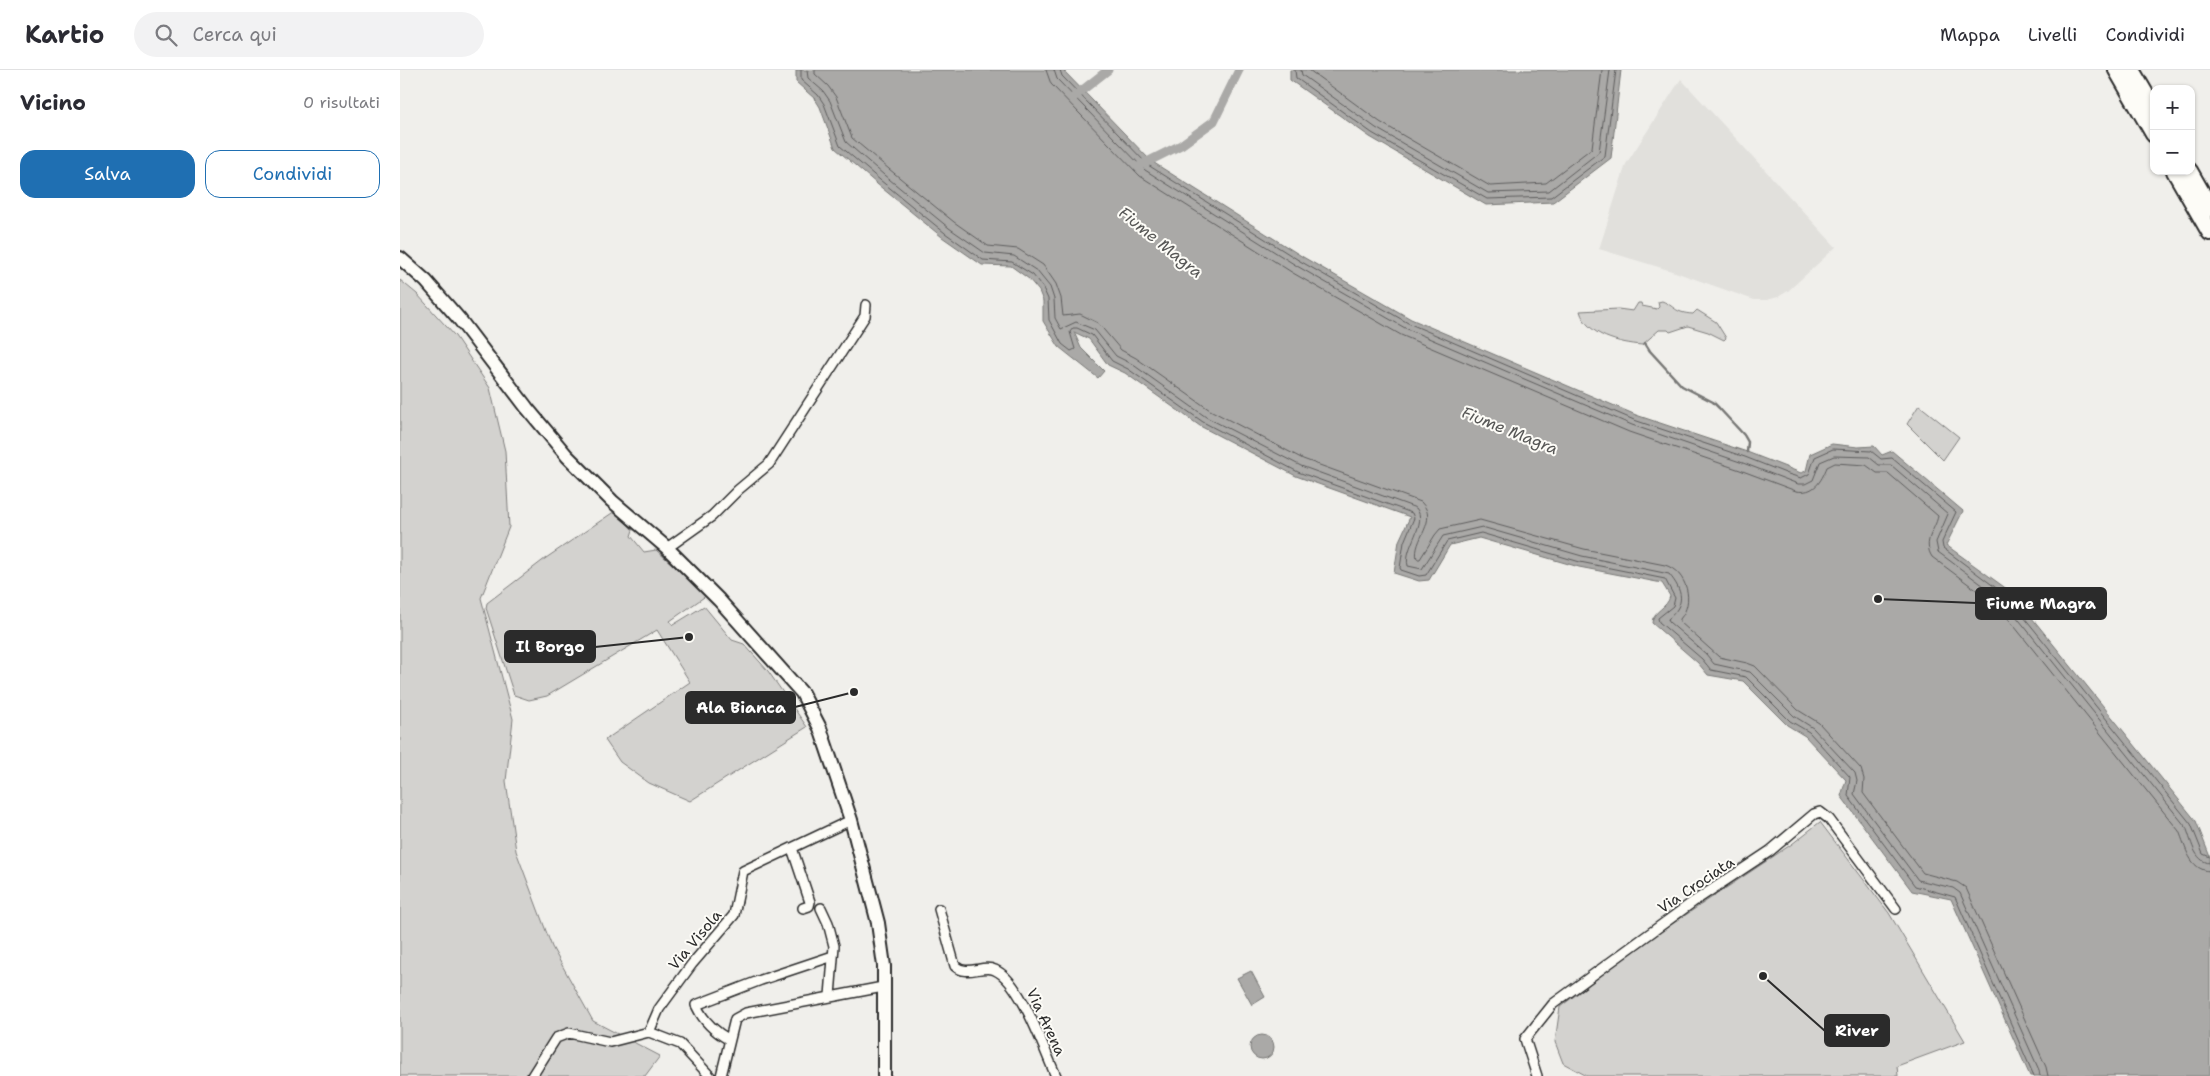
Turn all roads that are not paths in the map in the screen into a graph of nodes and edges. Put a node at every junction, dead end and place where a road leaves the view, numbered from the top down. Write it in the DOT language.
graph roads {
  1 [pos="2117,70"];
  2 [pos="2131,70"];
  3 [pos="2150,102"];
  4 [pos="2152,130"];
  5 [pos="2177,175"];
  6 [pos="2191,175"];
  7 [pos="2210,208"];
  8 [pos="2210,232"];
  9 [pos="400,258"];
  10 [pos="866,305"];
  11 [pos="667,548"];
  12 [pos="852,820"];
  13 [pos="792,848"];
  14 [pos="803,908"];
  15 [pos="821,908"];
  16 [pos="939,909"];
  17 [pos="1896,909"];
  18 [pos="833,956"];
  19 [pos="883,987"];
  20 [pos="830,996"];
  21 [pos="649,1032"];
  22 [pos="728,1039"];
  23 [pos="532,1076"];
  24 [pos="710,1076"];
  25 [pos="721,1076"];
  26 [pos="884,1076"];
  27 [pos="1056,1076"];
  28 [pos="1537,1076"];
  1 -- 4 [label="highway"];
  2 -- 3 [label="highway"];
  5 -- 8 [label="highway"];
  6 -- 7 [label="highway"];
  9 -- 11 [label="main road"];
  10 -- 11 [label="street"];
  11 -- 12 [label="main road"];
  12 -- 13 [label="street, Via Visola"];
  12 -- 19 [label="main road"];
  13 -- 14 [label="street"];
  13 -- 21 [label="street, Via Visola"];
  15 -- 18 [label="street"];
  16 -- 27 [label="street, Via Arena"];
  17 -- 28 [label="street, Via Crociata"];
  18 -- 20 [label="street"];
  18 -- 22 [label="street"];
  19 -- 20 [label="street"];
  19 -- 26 [label="main road"];
  20 -- 22 [label="street"];
  21 -- 23 [label="street"];
  21 -- 24 [label="street"];
  22 -- 25 [label="street"];
}
